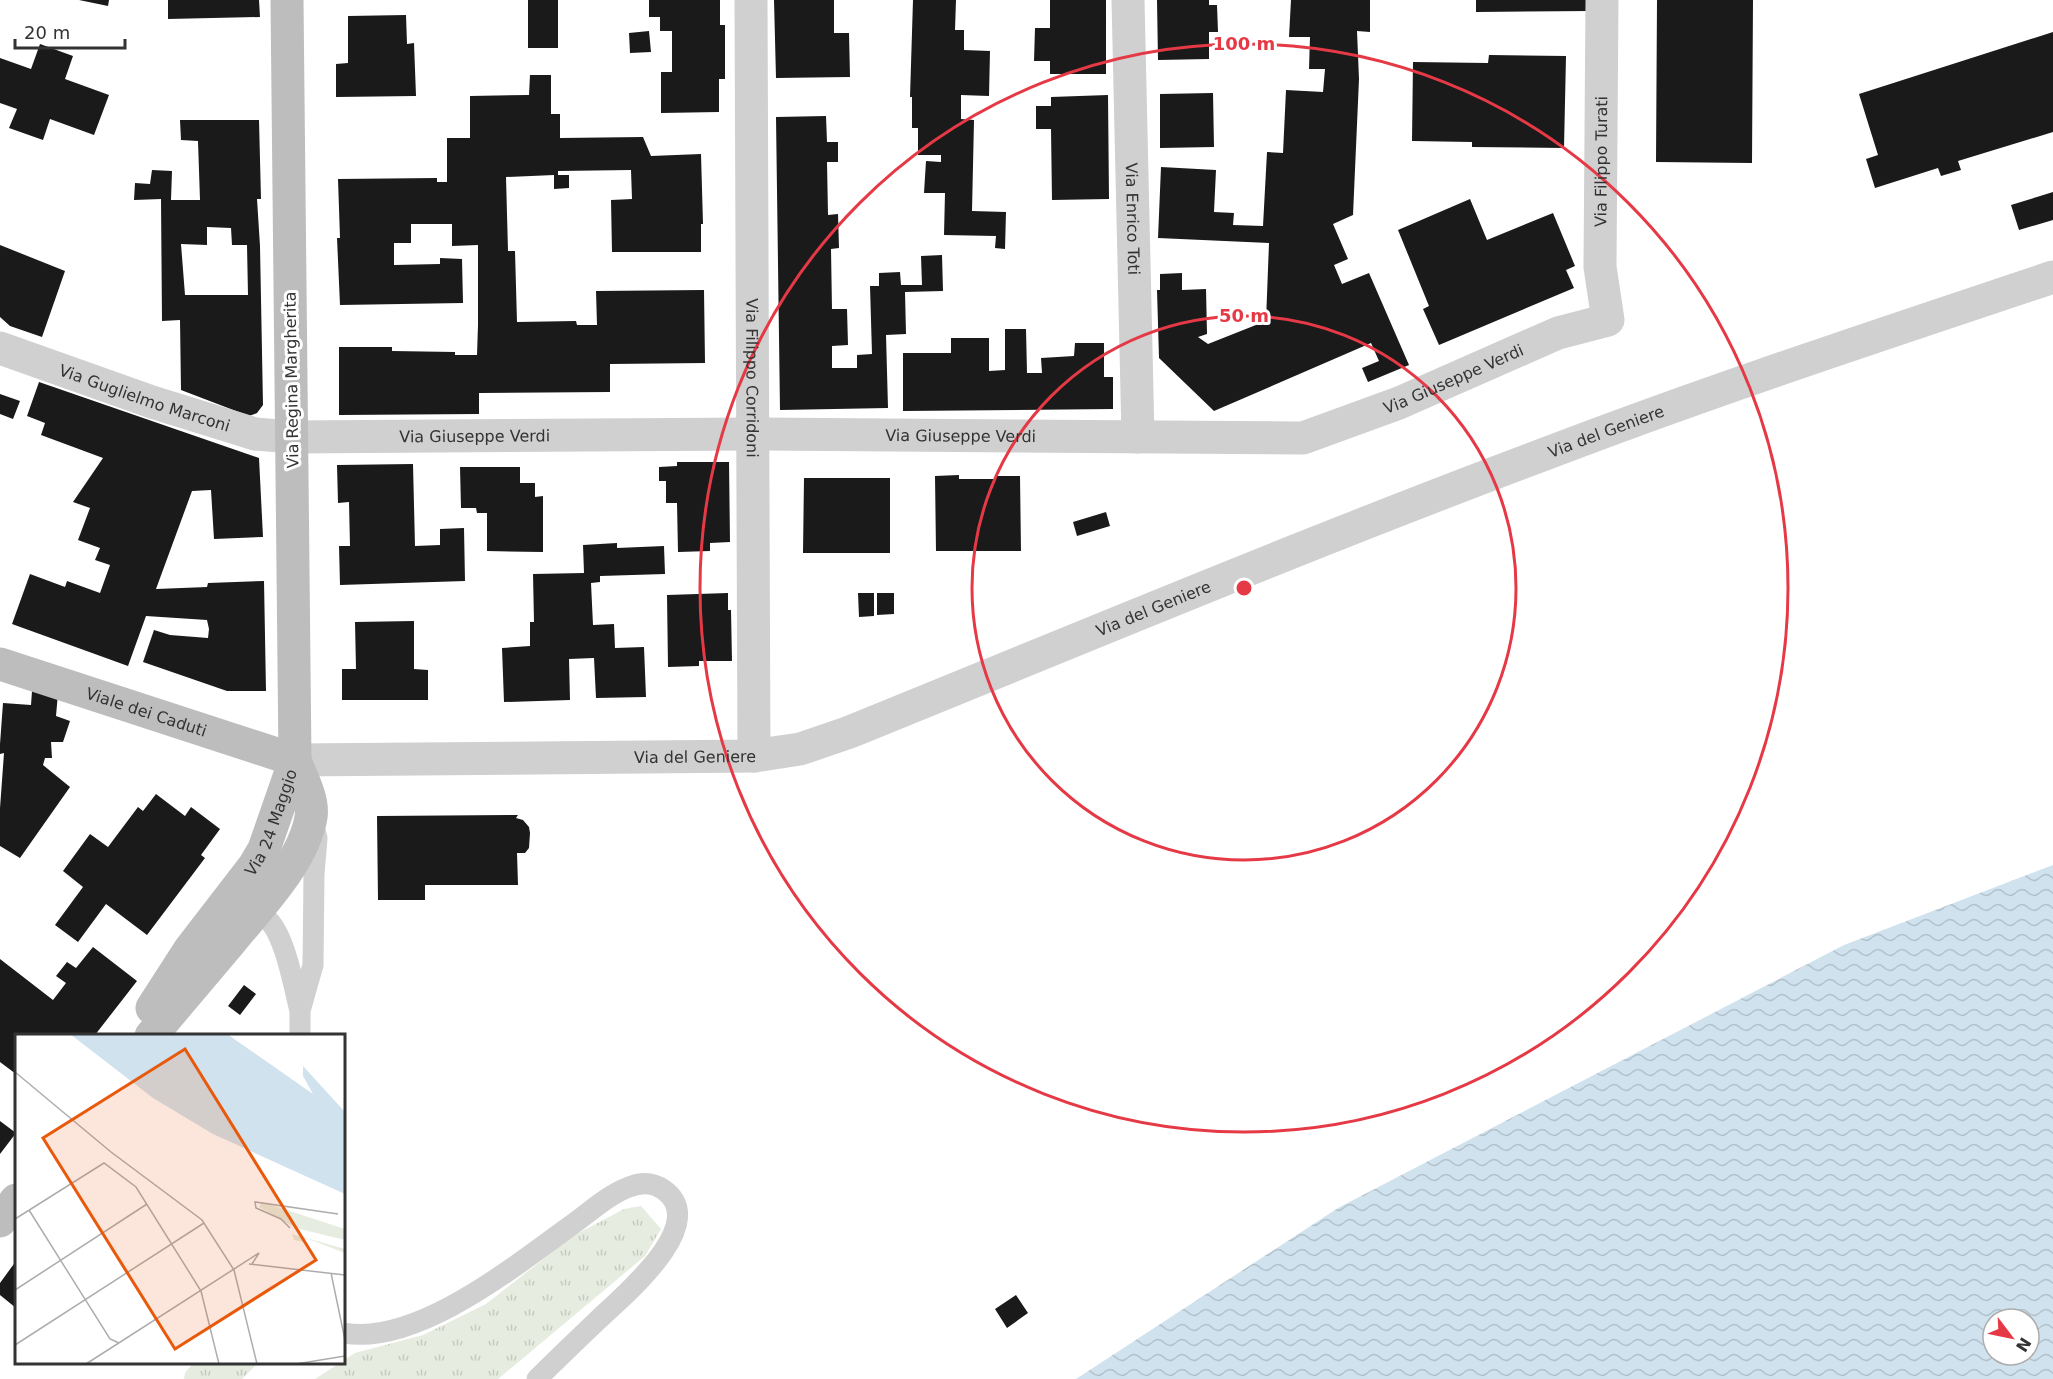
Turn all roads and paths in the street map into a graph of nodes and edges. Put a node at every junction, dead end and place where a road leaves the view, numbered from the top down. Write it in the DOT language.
graph roads {
  1 [pos="287,0"];
  2 [pos="751,0"];
  3 [pos="1128,0"];
  4 [pos="1602,0"];
  5 [pos="2053,277"];
  6 [pos="1608,320"];
  7 [pos="0,348"];
  8 [pos="752,434"];
  9 [pos="292,437"];
  10 [pos="1138,437"];
  11 [pos="0,664"];
  12 [pos="754,756"];
  13 [pos="295,760"];
  14 [pos="311,815"];
  15 [pos="255,913"];
  16 [pos="300,1011"];
  17 [pos="136,1034"];
  18 [pos="152,1034"];
  19 [pos="300,1034"];
  20 [pos="15,1201"];
  21 [pos="0,1221"];
  22 [pos="345,1333"];
  23 [pos="537,1379"];
  1 -- 9 [label="street, Via Regina Margherita"];
  2 -- 8 [label="street, Via Filippo Corridoni"];
  3 -- 10 [label="street, Via Enrico Toti"];
  4 -- 6 [label="street, Via Filippo Turati"];
  5 -- 12 [label="street, Via del Geniere"];
  6 -- 10 [label="street, Via Giuseppe Verdi"];
  7 -- 9 [label="street, Via Guglielmo Marconi"];
  8 -- 9 [label="street, Via Giuseppe Verdi"];
  8 -- 10 [label="street, Via Giuseppe Verdi"];
  8 -- 12 [label="street, Via Filippo Corridoni"];
  9 -- 13 [label="street, Via Regina Margherita"];
  11 -- 13 [label="street, Viale dei Caduti"];
  12 -- 13 [label="street, Via del Geniere"];
  13 -- 14 [label="street, Via 24 Maggio"];
  13 -- 17 [label="street, Via 24 Maggio"];
  14 -- 15 [label="street, Via 24 Maggio"];
  14 -- 16 [label="lane"];
  15 -- 16 [label="lane"];
  15 -- 18 [label="street, Via 24 Maggio"];
  16 -- 19 [label="lane"];
  20 -- 21 [label="street"];
  22 -- 23 [label="lane"];
}
